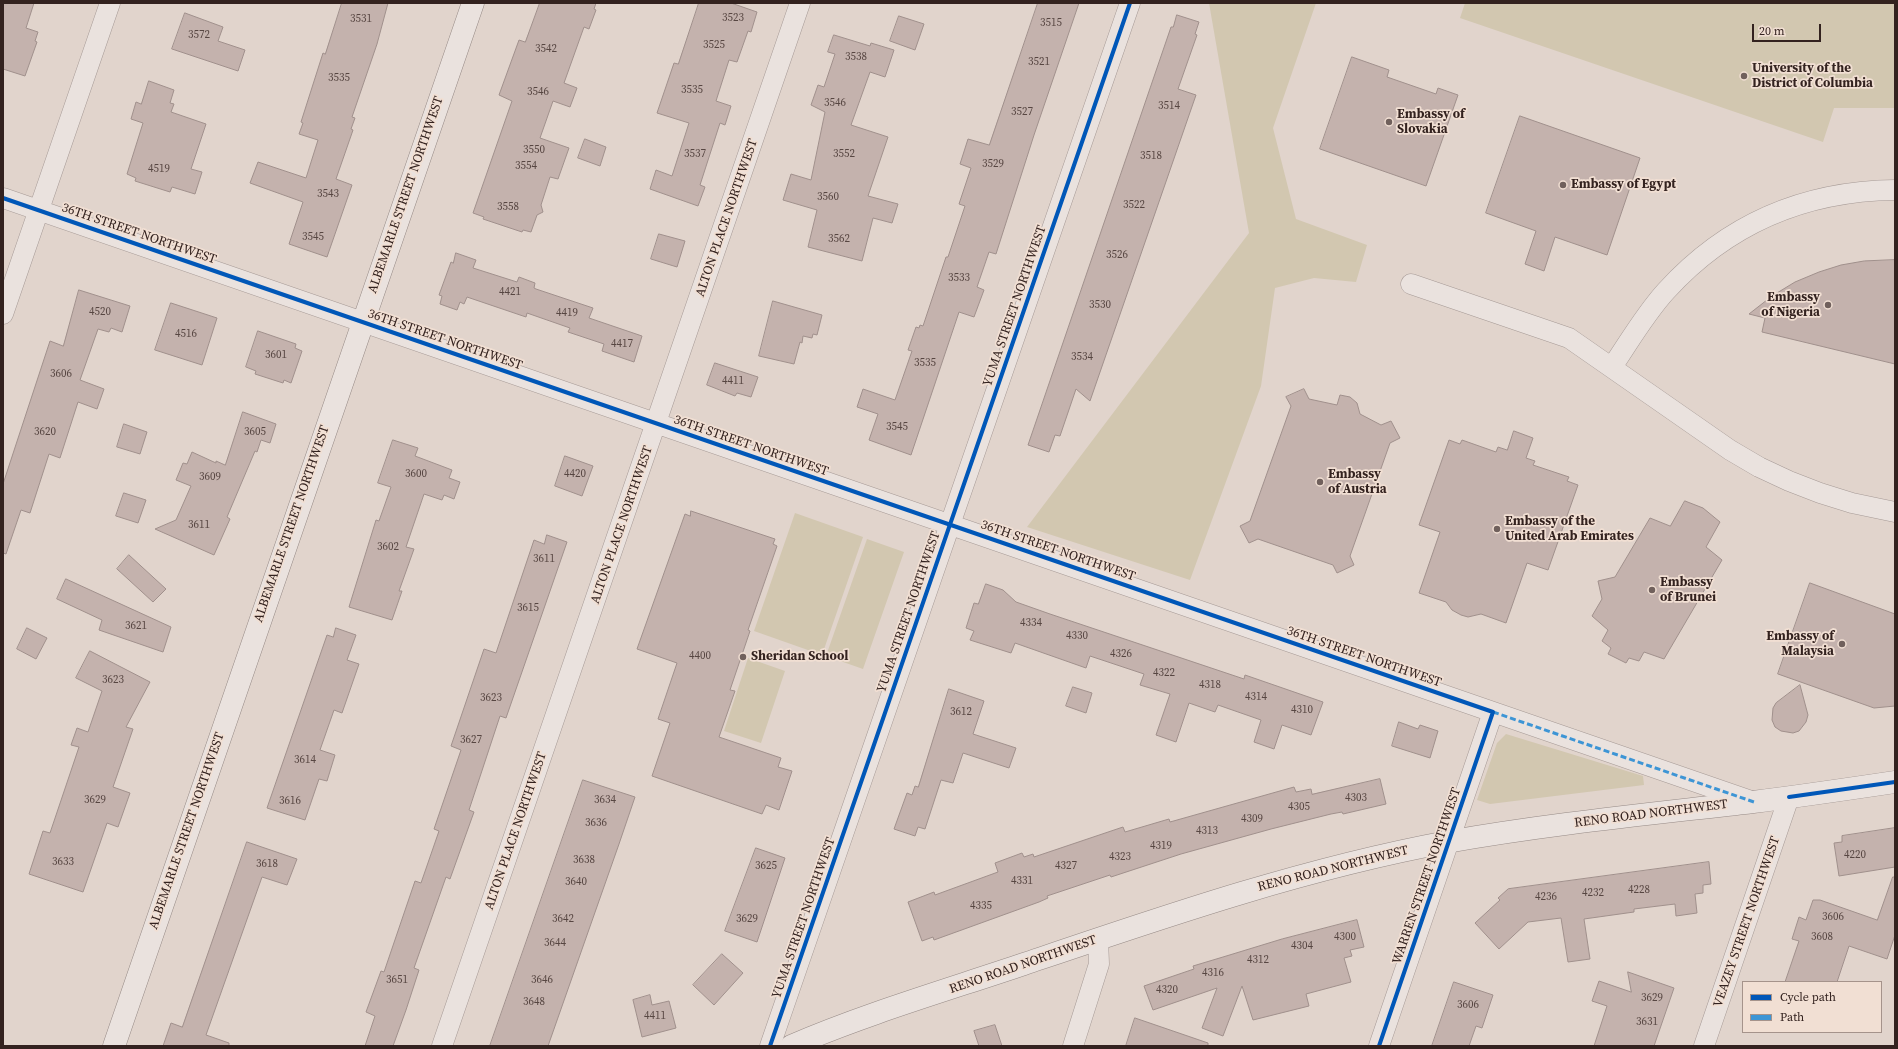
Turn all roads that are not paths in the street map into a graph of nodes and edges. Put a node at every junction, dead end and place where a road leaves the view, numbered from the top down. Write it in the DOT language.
graph roads {
  1 [pos="110,3"];
  2 [pos="473,3"];
  3 [pos="800,3"];
  4 [pos="1130,3"];
  5 [pos="1895,190"];
  6 [pos="3,198"];
  7 [pos="39,210"];
  8 [pos="1411,284"];
  9 [pos="3,314"];
  10 [pos="362,322"];
  11 [pos="1612,367"];
  12 [pos="656,424"];
  13 [pos="1895,512"];
  14 [pos="950,525"];
  15 [pos="1493,712"];
  16 [pos="1895,782"];
  17 [pos="1789,797"];
  18 [pos="1754,802"];
  19 [pos="1449,842"];
  20 [pos="1098,939"];
  21 [pos="114,1046"];
  22 [pos="442,1046"];
  23 [pos="770,1046"];
  24 [pos="791,1046"];
  25 [pos="1073,1046"];
  26 [pos="1379,1046"];
  27 [pos="1704,1046"];
  1 -- 7 [label="street"];
  2 -- 10 [label="main road, ALBEMARLE STREET NORTHWEST"];
  3 -- 12 [label="street, ALTON PLACE NORTHWEST"];
  4 -- 14 [label="street, YUMA STREET NORTHWEST"];
  5 -- 11 [label="street"];
  6 -- 7 [label="street, 36TH STREET NORTHWEST"];
  7 -- 9 [label="street"];
  7 -- 10 [label="street, 36TH STREET NORTHWEST"];
  8 -- 11 [label="street"];
  10 -- 12 [label="street, 36TH STREET NORTHWEST"];
  10 -- 21 [label="main road, ALBEMARLE STREET NORTHWEST"];
  11 -- 13 [label="street"];
  12 -- 14 [label="street, 36TH STREET NORTHWEST"];
  12 -- 22 [label="street, ALTON PLACE NORTHWEST"];
  14 -- 15 [label="street, 36TH STREET NORTHWEST"];
  14 -- 23 [label="street, YUMA STREET NORTHWEST"];
  15 -- 18 [label="street, 36TH STREET NORTHWEST"];
  15 -- 19 [label="street, WARREN STREET NORTHWEST"];
  16 -- 17 [label="main road, RENO ROAD NORTHWEST"];
  17 -- 18 [label="main road, RENO ROAD NORTHWEST"];
  17 -- 27 [label="street, VEAZEY STREET NORTHWEST"];
  18 -- 19 [label="main road, RENO ROAD NORTHWEST"];
  19 -- 20 [label="main road, RENO ROAD NORTHWEST"];
  19 -- 26 [label="street, WARREN STREET NORTHWEST"];
  20 -- 24 [label="main road, RENO ROAD NORTHWEST"];
  20 -- 25 [label="street"];
}
